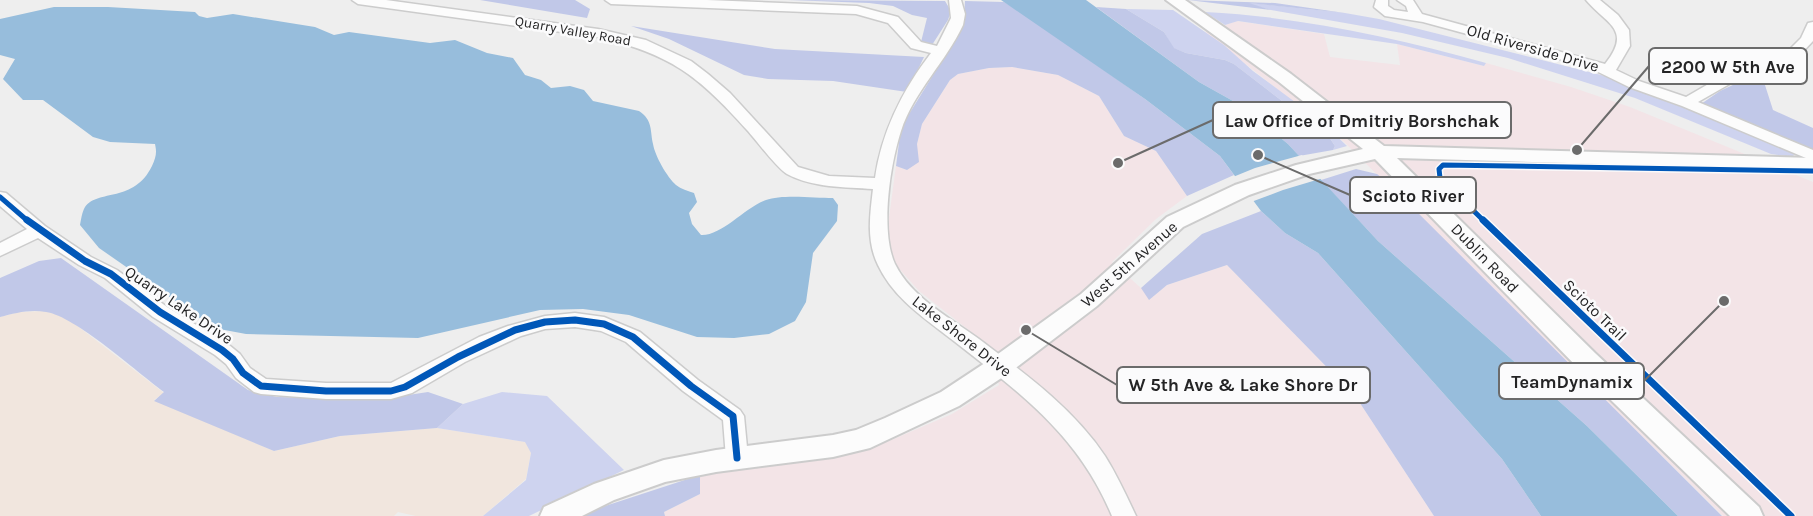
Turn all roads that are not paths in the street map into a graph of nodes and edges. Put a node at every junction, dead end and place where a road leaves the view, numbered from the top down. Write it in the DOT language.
graph roads {
  1 [pos="358,0"];
  2 [pos="611,0"];
  3 [pos="955,0"];
  4 [pos="1174,0"];
  5 [pos="1382,0"];
  6 [pos="1403,0"];
  7 [pos="1592,0"];
  8 [pos="1417,17"];
  9 [pos="1813,26"];
  10 [pos="940,51"];
  11 [pos="1607,70"];
  12 [pos="1687,103"];
  13 [pos="1379,152"];
  14 [pos="1813,156"];
  15 [pos="1813,164"];
  16 [pos="883,184"];
  17 [pos="0,197"];
  18 [pos="39,230"];
  19 [pos="0,250"];
  20 [pos="1000,366"];
  21 [pos="737,458"];
  22 [pos="554,516"];
  23 [pos="1124,516"];
  24 [pos="1749,516"];
  1 -- 16 [label="street, Quarry Valley Road"];
  2 -- 10 [label="street"];
  3 -- 10 [label="street, Lake Shore Drive"];
  4 -- 13 [label="main road, Dublin Road"];
  5 -- 8 [label="street, Old Riverside Drive"];
  6 -- 8 [label="street"];
  7 -- 11 [label="street"];
  8 -- 11 [label="street, Old Riverside Drive"];
  9 -- 12 [label="street"];
  10 -- 16 [label="street, Lake Shore Drive"];
  11 -- 12 [label="street, Old Riverside Drive"];
  12 -- 14 [label="street, Old Riverside Drive"];
  13 -- 15 [label="main road, West 5th Avenue"];
  13 -- 20 [label="main road, West 5th Avenue"];
  13 -- 24 [label="main road, Dublin Road"];
  16 -- 20 [label="street, Lake Shore Drive"];
  17 -- 18 [label="street, Quarry Lake Drive"];
  18 -- 19 [label="street"];
  18 -- 21 [label="street, Quarry Lake Drive"];
  20 -- 21 [label="main road, West 5th Avenue"];
  20 -- 23 [label="street, Lake Shore Drive"];
  21 -- 22 [label="main road, West 5th Avenue"];
}
